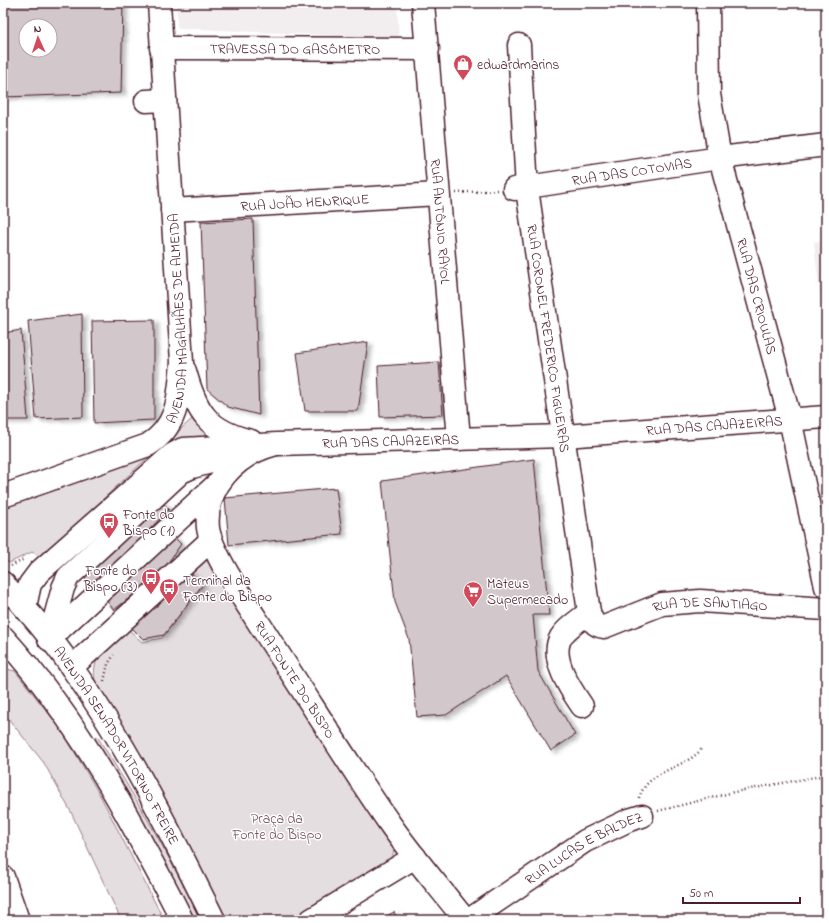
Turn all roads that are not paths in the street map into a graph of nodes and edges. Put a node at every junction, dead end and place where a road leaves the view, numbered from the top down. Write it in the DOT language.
graph roads {
  1 [pos="159,3"];
  2 [pos="423,3"];
  3 [pos="708,3"];
  4 [pos="519,46"];
  5 [pos="161,48"];
  6 [pos="428,49"];
  7 [pos="826,145"];
  8 [pos="720,158"];
  9 [pos="520,189"];
  10 [pos="438,194"];
  11 [pos="172,210"];
  12 [pos="182,362"];
  13 [pos="826,417"];
  14 [pos="790,420"];
  15 [pos="564,436"];
  16 [pos="459,439"];
  17 [pos="275,445"];
  18 [pos="220,482"];
  19 [pos="3,496"];
  20 [pos="211,540"];
  21 [pos="4,574"];
  22 [pos="826,587"];
  23 [pos="25,607"];
  24 [pos="826,609"];
  25 [pos="594,620"];
  26 [pos="3,636"];
  27 [pos="49,639"];
  28 [pos="10,655"];
  29 [pos="72,667"];
  30 [pos="582,706"];
  31 [pos="642,816"];
  32 [pos="415,857"];
  33 [pos="3,877"];
  34 [pos="18,920"];
  35 [pos="182,920"];
  36 [pos="214,920"];
  37 [pos="311,920"];
  38 [pos="465,920"];
  39 [pos="469,920"];
  1 -- 5 [label="street, AVENIDA MAGALHÃES DE ALMEIDA"];
  2 -- 6 [label="street, RUA ANTÔNIO RAYOL"];
  3 -- 8 [label="street, RUA DAS CRIOULAS"];
  4 -- 9 [label="street, RUA CORONEL FREDERICO FIGUEIRAS"];
  5 -- 6 [label="street, TRAVESSA DO GASÔMETRO"];
  5 -- 11 [label="street, AVENIDA MAGALHÃES DE ALMEIDA"];
  6 -- 10 [label="street, RUA ANTÔNIO RAYOL"];
  7 -- 8 [label="street, RUA DAS COTOVIAS"];
  8 -- 9 [label="street, RUA DAS COTOVIAS"];
  8 -- 14 [label="street, RUA DAS CRIOULAS"];
  9 -- 15 [label="street, RUA CORONEL FREDERICO FIGUEIRAS"];
  10 -- 11 [label="street, RUA JOÃO HENRIQUE"];
  10 -- 16 [label="street, RUA ANTÔNIO RAYOL"];
  11 -- 12 [label="street, AVENIDA MAGALHÃES DE ALMEIDA"];
  12 -- 17 [label="street"];
  12 -- 19 [label="street, AVENIDA MAGALHÃES DE ALMEIDA"];
  13 -- 14 [label="street, RUA DAS CAJAZEIRAS"];
  14 -- 15 [label="street, RUA DAS CAJAZEIRAS"];
  14 -- 22 [label="street, RUA DAS CRIOULAS"];
  15 -- 16 [label="street, RUA DAS CAJAZEIRAS"];
  15 -- 25 [label="street, RUA CORONEL FREDERICO FIGUEIRAS"];
  16 -- 17 [label="street, RUA DAS CAJAZEIRAS"];
  17 -- 18 [label="street, RUA FONTE DO BISPO"];
  17 -- 23 [label="street, RUA DAS CAJAZEIRAS"];
  17 -- 27 [label="street"];
  18 -- 20 [label="street, RUA FONTE DO BISPO"];
  18 -- 27 [label="street"];
  20 -- 29 [label="street"];
  20 -- 32 [label="street, RUA FONTE DO BISPO"];
  21 -- 23 [label="street, AVENIDA SENADOR VITORINO FREIRE"];
  23 -- 27 [label="street, AVENIDA SENADOR VITORINO FREIRE"];
  24 -- 25 [label="street, RUA DE SANTIAGO"];
  25 -- 30 [label="street"];
  26 -- 28 [label="street, AVENIDA SENADOR VITORINO FREIRE"];
  27 -- 29 [label="street, AVENIDA SENADOR VITORINO FREIRE"];
  28 -- 35 [label="street, AVENIDA SENADOR VITORINO FREIRE"];
  29 -- 36 [label="street, AVENIDA SENADOR VITORINO FREIRE"];
  31 -- 39 [label="street, RUA LUCAS E BALDEZ"];
  32 -- 37 [label="street"];
  32 -- 38 [label="street, RUA FONTE DO BISPO"];
  33 -- 34 [label="street"];
}
